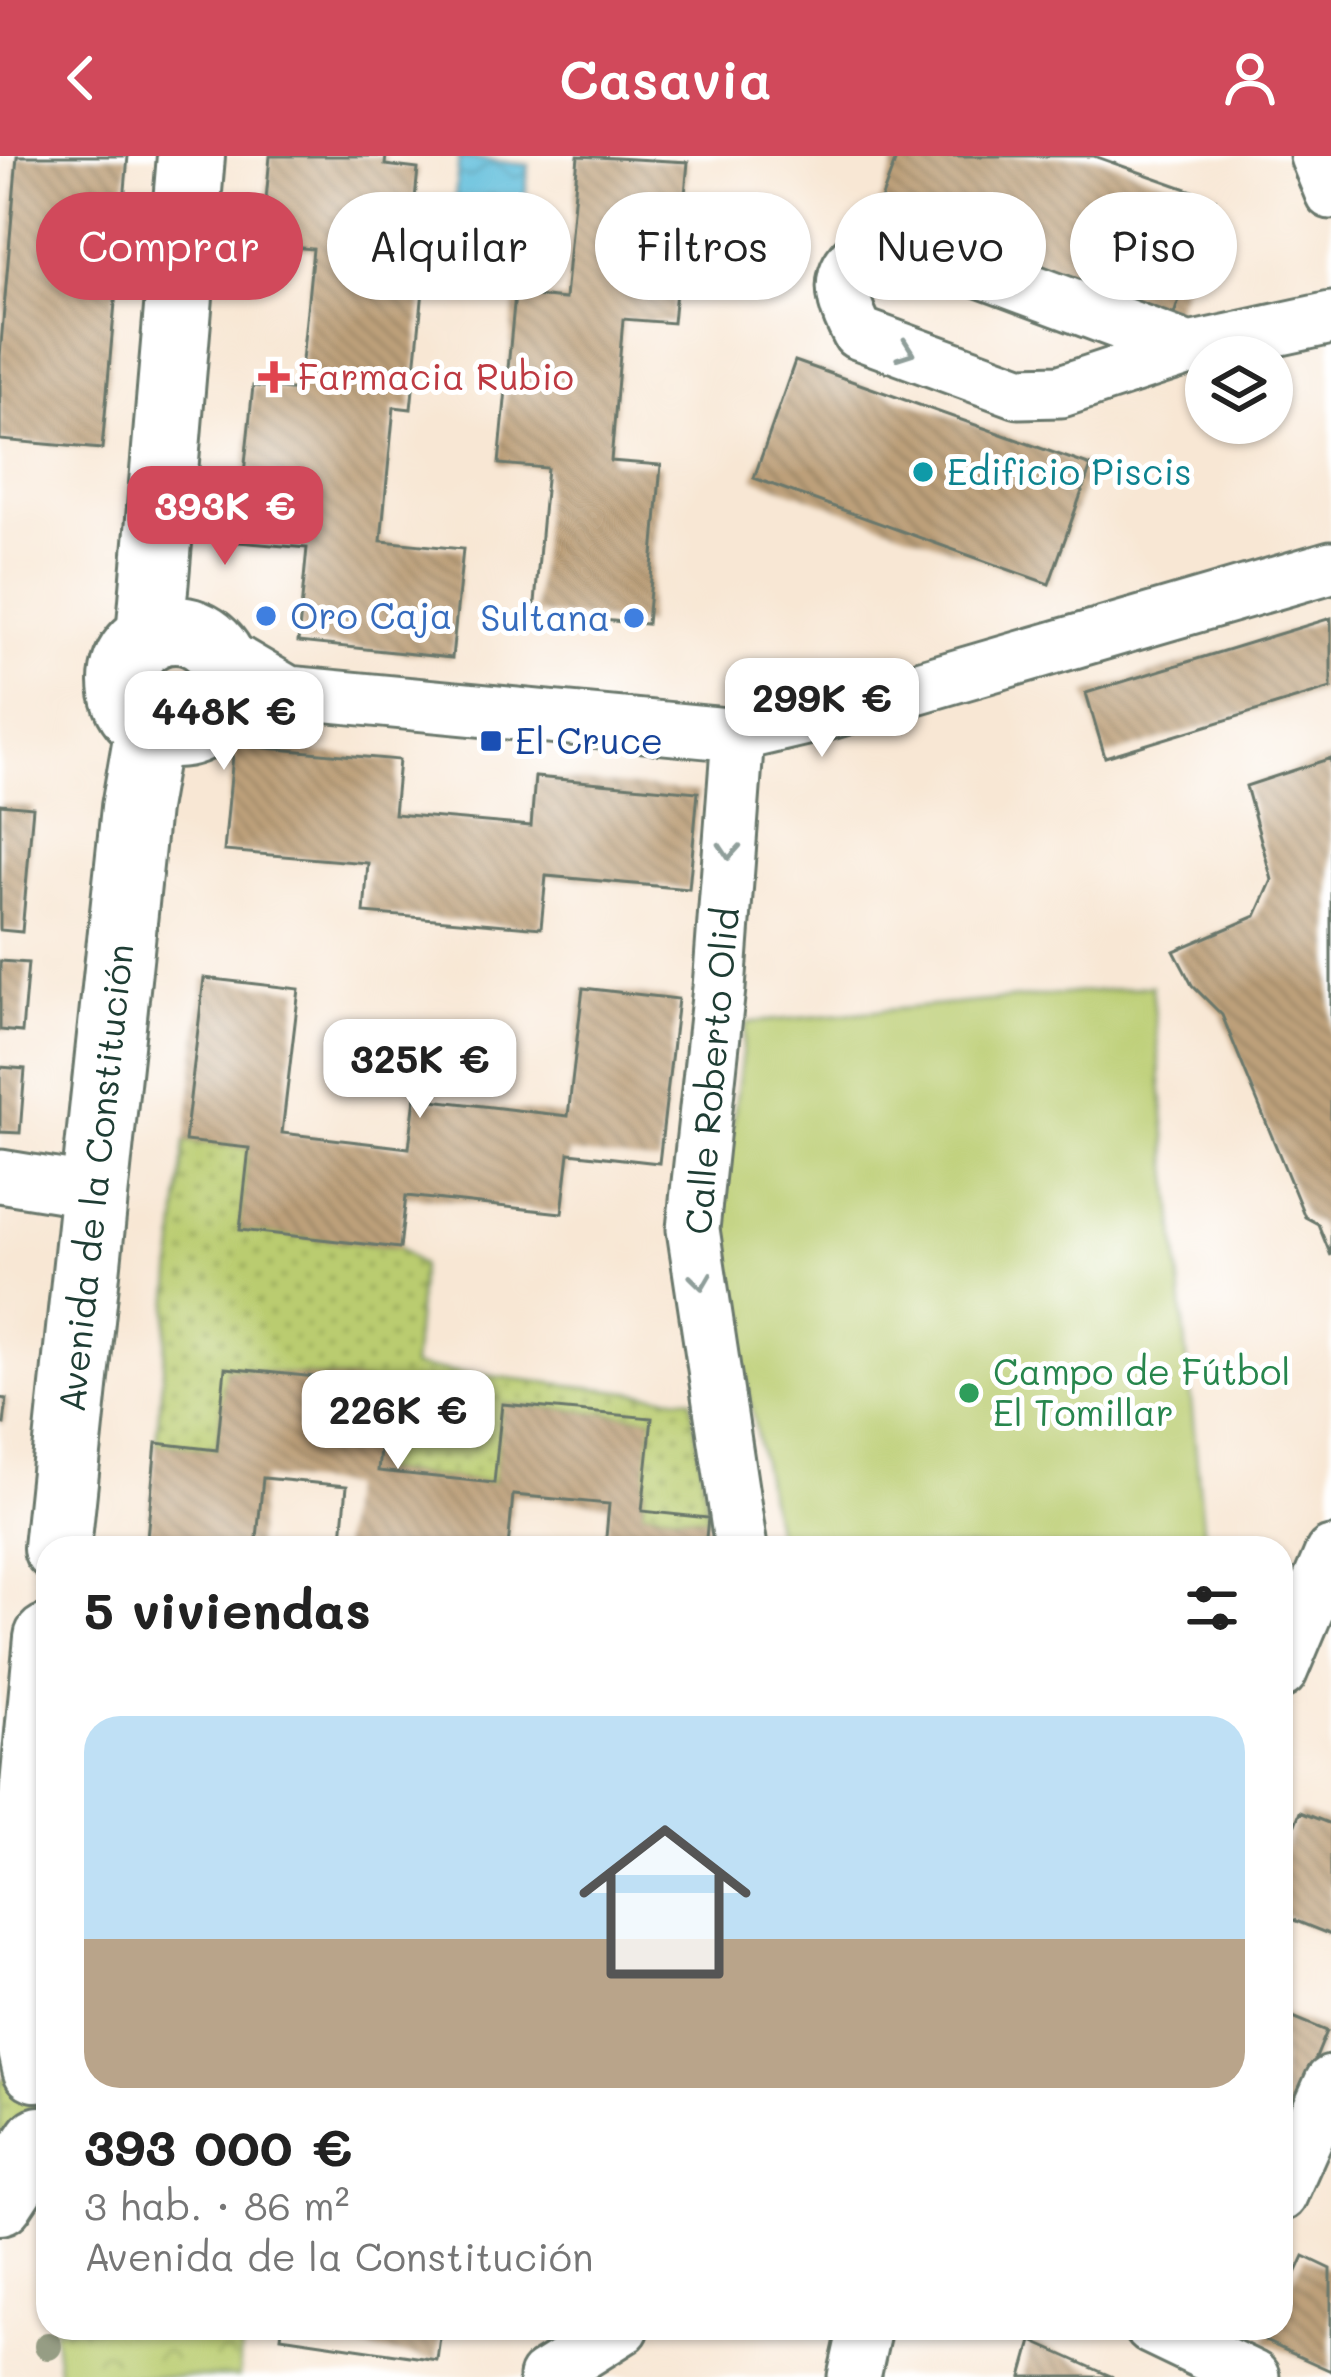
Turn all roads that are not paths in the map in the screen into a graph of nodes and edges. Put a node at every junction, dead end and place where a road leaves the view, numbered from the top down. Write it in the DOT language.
graph roads {
  1 [pos="191,156"];
  2 [pos="1316,156"];
  3 [pos="1331,193"];
  4 [pos="1331,318"];
  5 [pos="1251,336"];
  6 [pos="1189,350"];
  7 [pos="1331,567"];
  8 [pos="187,640"];
  9 [pos="288,692"];
  10 [pos="181,727"];
  11 [pos="738,735"];
  12 [pos="0,1176"];
  13 [pos="93,1191"];
  14 [pos="58,1536"];
  15 [pos="739,1536"];
  16 [pos="1331,1553"];
  17 [pos="1293,1643"];
  18 [pos="36,1765"];
  19 [pos="1331,2083"];
  20 [pos="26,2099"];
  21 [pos="1293,2168"];
  22 [pos="0,2201"];
  23 [pos="604,2340"];
  24 [pos="862,2340"];
  25 [pos="1178,2340"];
  26 [pos="1223,2360"];
  27 [pos="545,2377"];
  28 [pos="854,2377"];
  1 -- 8 [label="main road"];
  2 -- 3 [label="street"];
  4 -- 5 [label="street"];
  6 -- 6 [label="street, one-way"];
  7 -- 11 [label="street"];
  8 -- 9 [label="street"];
  8 -- 10 [label="main road"];
  8 -- 10 [label="main road"];
  9 -- 10 [label="street"];
  9 -- 11 [label="street"];
  10 -- 13 [label="main road, Avenida de la Constitución"];
  11 -- 15 [label="street, Calle Roberto Olid, one-way"];
  12 -- 13 [label="street"];
  13 -- 14 [label="main road, Avenida de la Constitución"];
  16 -- 17 [label="street"];
  18 -- 20 [label="main road"];
  19 -- 21 [label="street"];
  20 -- 22 [label="main road"];
  23 -- 27 [label="street"];
  24 -- 28 [label="street"];
  25 -- 26 [label="street"];
}
